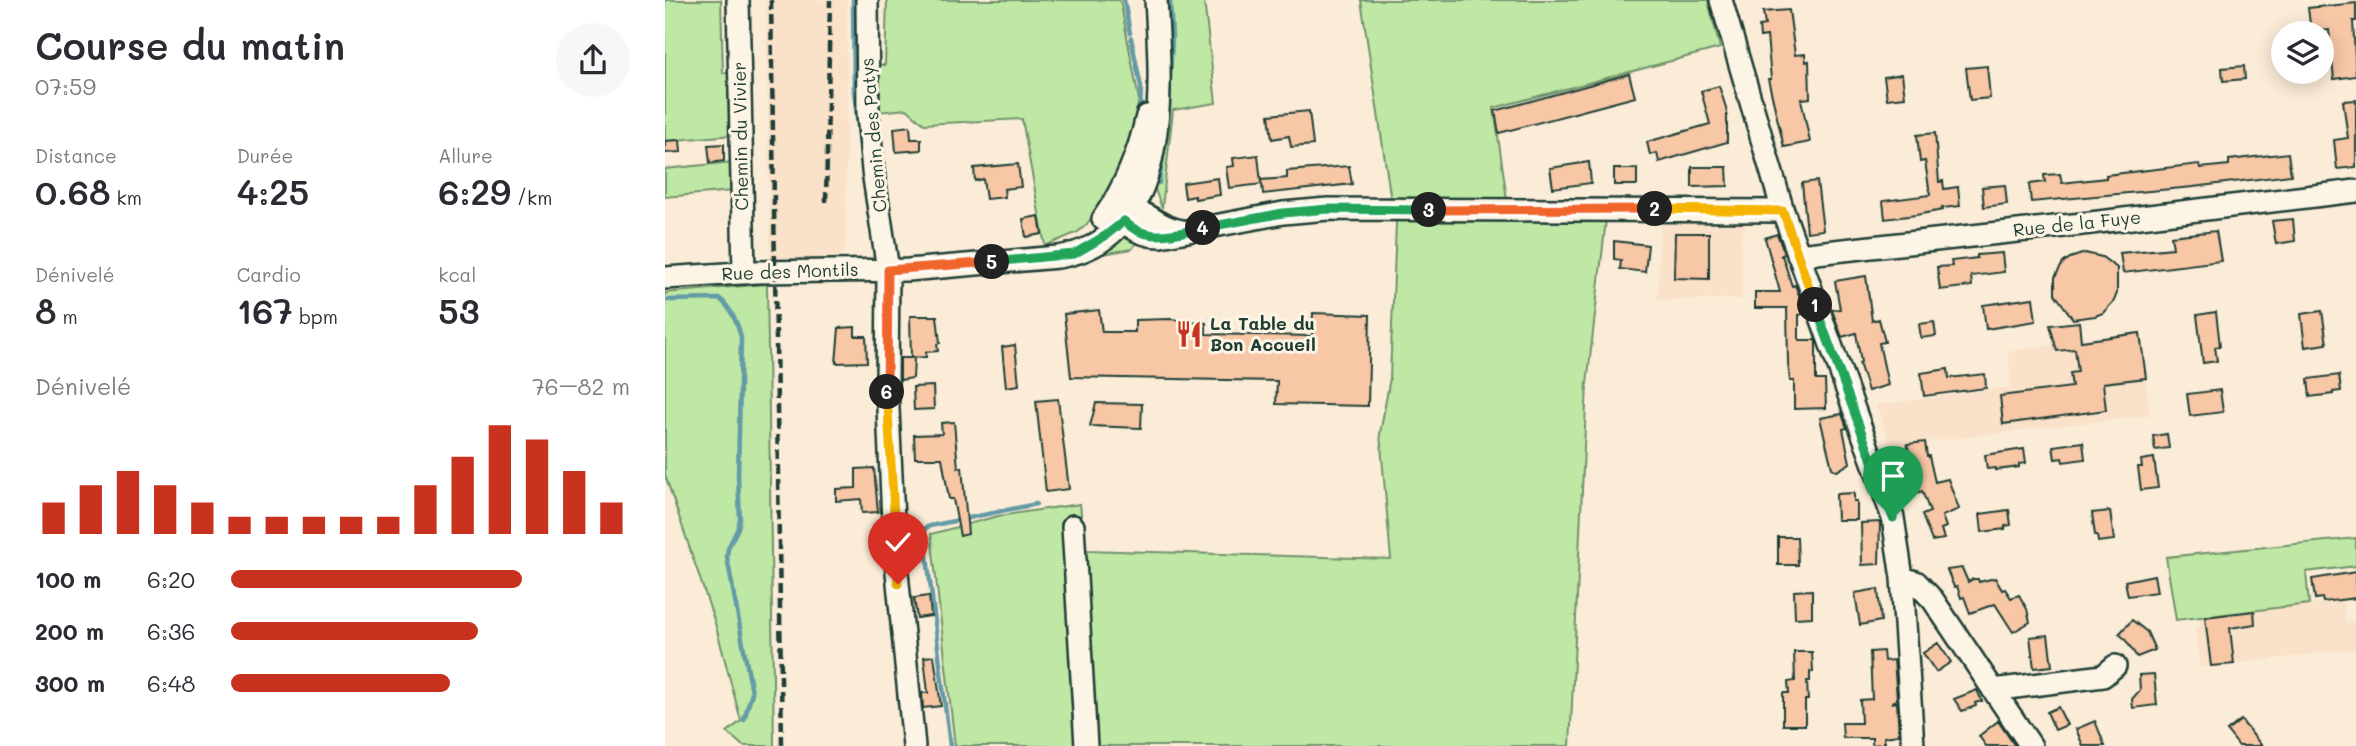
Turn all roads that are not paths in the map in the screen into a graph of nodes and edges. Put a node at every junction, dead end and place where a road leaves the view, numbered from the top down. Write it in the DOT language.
graph roads {
  1 [pos="738,0"];
  2 [pos="867,0"];
  3 [pos="1156,0"];
  4 [pos="1721,0"];
  5 [pos="1158,27"];
  6 [pos="2356,191"];
  7 [pos="1125,210"];
  8 [pos="1783,211"];
  9 [pos="1187,231"];
  10 [pos="1798,255"];
  11 [pos="888,270"];
  12 [pos="744,273"];
  13 [pos="665,278"];
  14 [pos="1073,526"];
  15 [pos="1903,586"];
  16 [pos="2115,666"];
  17 [pos="1993,690"];
  18 [pos="914,746"];
  19 [pos="1086,746"];
  20 [pos="1913,746"];
  21 [pos="2031,746"];
  1 -- 12 [label="street, Chemin du Vivier"];
  2 -- 11 [label="street, Chemin des Patys"];
  3 -- 5 [label="street"];
  4 -- 8 [label="street"];
  5 -- 7 [label="street"];
  5 -- 7 [label="street"];
  6 -- 10 [label="street, Rue de la Fuye"];
  7 -- 9 [label="street"];
  7 -- 9 [label="street"];
  7 -- 11 [label="street, Rue des Montils"];
  8 -- 9 [label="street"];
  8 -- 10 [label="street"];
  10 -- 15 [label="street"];
  11 -- 12 [label="street, Rue des Montils"];
  11 -- 18 [label="street, Chemin des Patys"];
  12 -- 13 [label="street, Rue des Montils"];
  14 -- 19 [label="street"];
  15 -- 17 [label="street"];
  15 -- 20 [label="street"];
  16 -- 17 [label="street"];
  17 -- 21 [label="street"];
}
